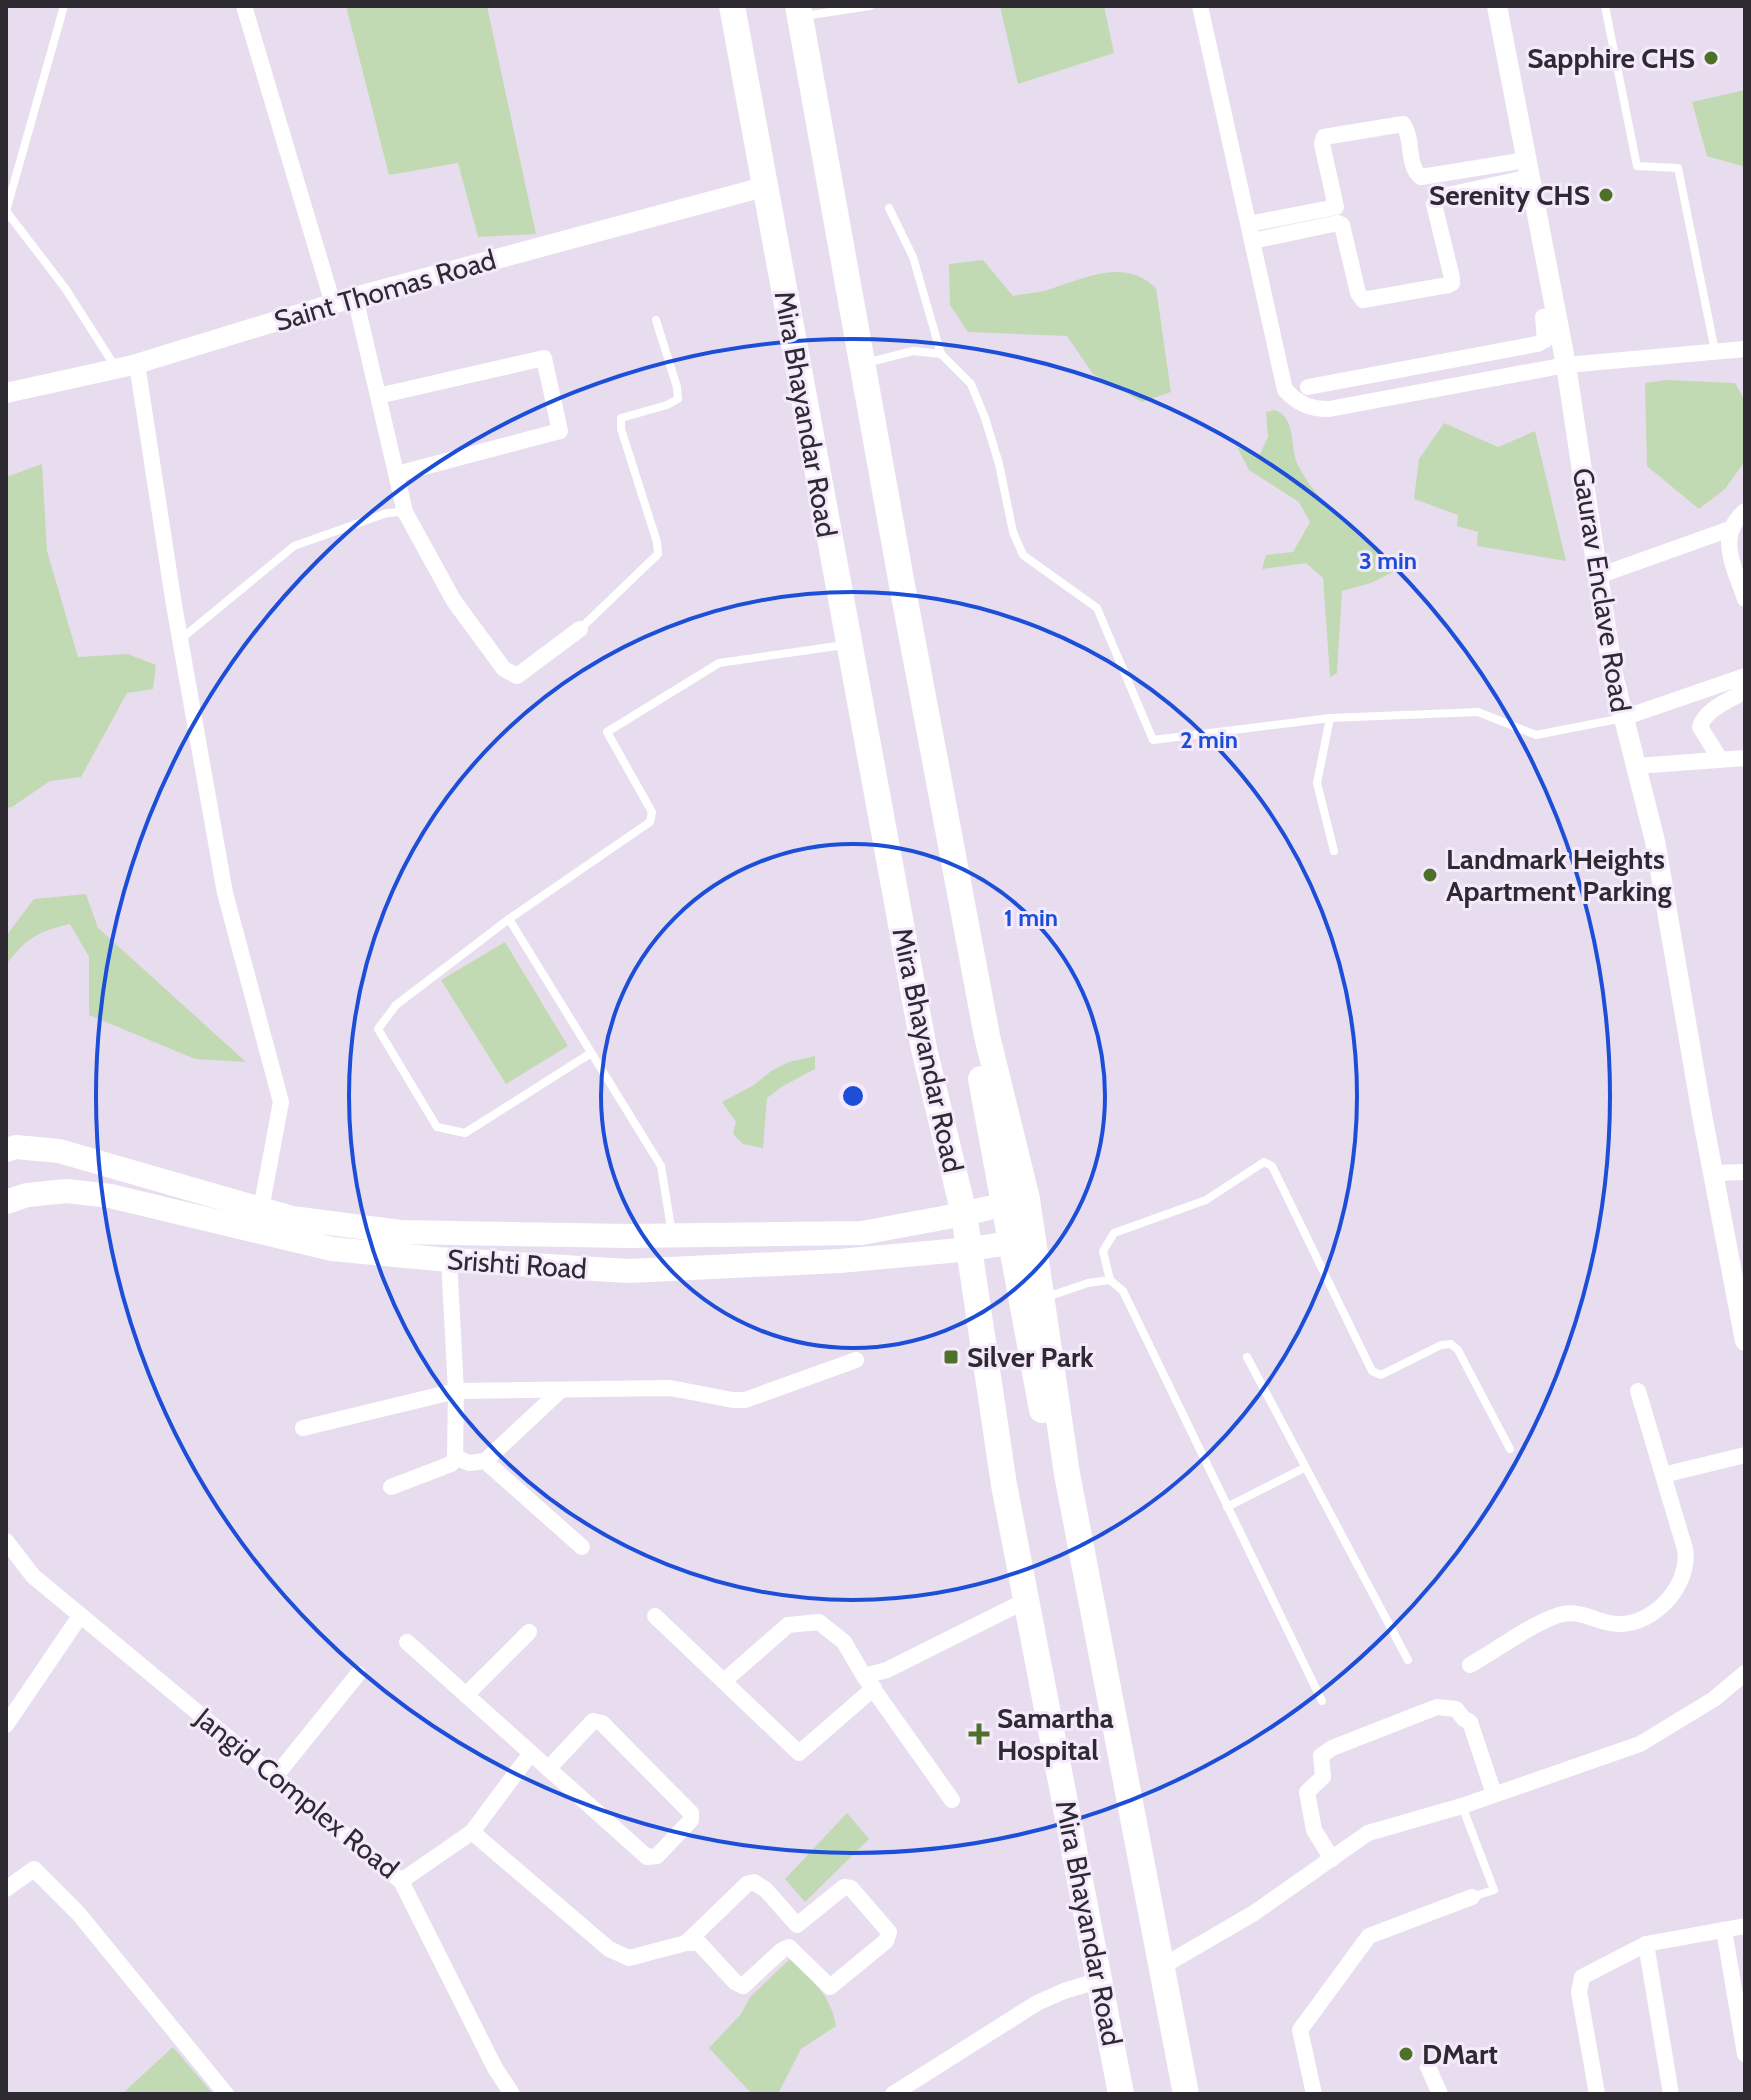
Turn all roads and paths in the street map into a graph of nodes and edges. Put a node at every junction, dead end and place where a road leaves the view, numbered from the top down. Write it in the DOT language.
graph roads {
  1 [pos="64,6"];
  2 [pos="244,6"];
  3 [pos="732,6"];
  4 [pos="870,6"];
  5 [pos="1200,6"];
  6 [pos="1497,6"];
  7 [pos="1605,6"];
  8 [pos="799,12"];
  9 [pos="1528,168"];
  10 [pos="764,187"];
  11 [pos="889,208"];
  12 [pos="1250,233"];
  13 [pos="355,297"];
  14 [pos="333,304"];
  15 [pos="1556,314"];
  16 [pos="656,320"];
  17 [pos="856,333"];
  18 [pos="793,346"];
  19 [pos="1745,349"];
  20 [pos="1715,352"];
  21 [pos="941,354"];
  22 [pos="137,364"];
  23 [pos="862,364"];
  24 [pos="1566,365"];
  25 [pos="116,369"];
  26 [pos="1353,378"];
  27 [pos="1308,387"];
  28 [pos="6,393"];
  29 [pos="378,396"];
  30 [pos="1359,403"];
  31 [pos="397,474"];
  32 [pos="1745,511"];
  33 [pos="405,512"];
  34 [pos="1730,529"];
  35 [pos="1598,576"];
  36 [pos="1745,599"];
  37 [pos="580,629"];
  38 [pos="181,640"];
  39 [pos="849,644"];
  40 [pos="1745,676"];
  41 [pos="1745,691"];
  42 [pos="1330,718"];
  43 [pos="1623,718"];
  44 [pos="1745,758"];
  45 [pos="1720,759"];
  46 [pos="1636,766"];
  47 [pos="1334,851"];
  48 [pos="509,919"];
  49 [pos="591,1053"];
  50 [pos="6,1150"];
  51 [pos="1745,1172"];
  52 [pos="1715,1173"];
  53 [pos="1027,1199"];
  54 [pos="6,1202"];
  55 [pos="261,1209"];
  56 [pos="964,1214"];
  57 [pos="672,1235"];
  58 [pos="629,1236"];
  59 [pos="348,1238"];
  60 [pos="1034,1239"];
  61 [pos="971,1249"];
  62 [pos="449,1260"];
  63 [pos="628,1271"];
  64 [pos="1110,1280"];
  65 [pos="1043,1298"];
  66 [pos="1745,1341"];
  67 [pos="1247,1357"];
  68 [pos="856,1360"];
  69 [pos="561,1390"];
  70 [pos="456,1391"];
  71 [pos="1638,1391"];
  72 [pos="303,1428"];
  73 [pos="1510,1449"];
  74 [pos="1745,1455"];
  75 [pos="455,1457"];
  76 [pos="485,1461"];
  77 [pos="1304,1468"];
  78 [pos="1663,1475"];
  79 [pos="391,1487"];
  80 [pos="1227,1507"];
  81 [pos="6,1541"];
  82 [pos="582,1547"];
  83 [pos="1027,1600"];
  84 [pos="80,1616"];
  85 [pos="655,1616"];
  86 [pos="529,1632"];
  87 [pos="407,1642"];
  88 [pos="1408,1660"];
  89 [pos="1470,1665"];
  90 [pos="1745,1673"];
  91 [pos="358,1674"];
  92 [pos="724,1681"];
  93 [pos="869,1682"];
  94 [pos="466,1695"];
  95 [pos="1322,1701"];
  96 [pos="6,1725"];
  97 [pos="531,1753"];
  98 [pos="548,1769"];
  99 [pos="274,1778"];
  100 [pos="1494,1794"];
  101 [pos="952,1800"];
  102 [pos="1462,1806"];
  103 [pos="472,1832"];
  104 [pos="1332,1859"];
  105 [pos="401,1881"];
  106 [pos="6,1889"];
  107 [pos="1472,1897"];
  108 [pos="1745,1926"];
  109 [pos="1724,1930"];
  110 [pos="686,1943"];
  111 [pos="1646,1944"];
  112 [pos="1163,1966"];
  113 [pos="1100,1980"];
  114 [pos="1745,2054"];
  115 [pos="1428,2067"];
  116 [pos="226,2094"];
  117 [pos="512,2094"];
  118 [pos="893,2094"];
  119 [pos="1121,2094"];
  120 [pos="1134,2094"];
  121 [pos="1171,2094"];
  122 [pos="1186,2094"];
  123 [pos="1314,2094"];
  124 [pos="1440,2094"];
  125 [pos="1597,2094"];
  126 [pos="1671,2094"];
  1 -- 25 [label="lane"];
  2 -- 14 [label="street"];
  3 -- 10 [label="main road, Mira Bhayandar Road"];
  4 -- 8 [label="lane"];
  5 -- 12 [label="street"];
  6 -- 9 [label="street, Gaurav Enclave Road"];
  7 -- 20 [label="lane"];
  8 -- 17 [label="main road"];
  9 -- 12 [label="street"];
  9 -- 12 [label="street"];
  9 -- 15 [label="street, Gaurav Enclave Road"];
  10 -- 13 [label="street, Saint Thomas Road"];
  10 -- 18 [label="main road, Mira Bhayandar Road"];
  11 -- 21 [label="lane"];
  12 -- 30 [label="street"];
  13 -- 14 [label="street, Saint Thomas Road"];
  13 -- 29 [label="street"];
  14 -- 22 [label="street, Saint Thomas Road"];
  15 -- 24 [label="street, Gaurav Enclave Road"];
  15 -- 26 [label="street"];
  16 -- 37 [label="lane"];
  17 -- 23 [label="main road"];
  17 -- 121 [label="main road"];
  18 -- 39 [label="main road, Mira Bhayandar Road"];
  18 -- 120 [label="main road"];
  19 -- 20 [label="street"];
  20 -- 24 [label="street"];
  21 -- 23 [label="lane"];
  21 -- 42 [label="lane"];
  22 -- 25 [label="street, Saint Thomas Road"];
  22 -- 38 [label="street"];
  23 -- 53 [label="main road"];
  24 -- 30 [label="street"];
  24 -- 35 [label="street, Gaurav Enclave Road"];
  25 -- 28 [label="street, Saint Thomas Road"];
  26 -- 27 [label="street"];
  26 -- 30 [label="street"];
  29 -- 31 [label="street"];
  29 -- 31 [label="street"];
  31 -- 33 [label="street"];
  32 -- 34 [label="street"];
  33 -- 37 [label="street"];
  33 -- 38 [label="lane"];
  34 -- 35 [label="street"];
  34 -- 36 [label="street"];
  35 -- 43 [label="street, Gaurav Enclave Road"];
  38 -- 55 [label="street"];
  39 -- 48 [label="lane"];
  39 -- 56 [label="main road, Mira Bhayandar Road"];
  40 -- 43 [label="street"];
  41 -- 45 [label="street"];
  42 -- 43 [label="lane"];
  42 -- 47 [label="lane"];
  43 -- 46 [label="street, Gaurav Enclave Road"];
  44 -- 45 [label="street"];
  45 -- 46 [label="street"];
  46 -- 52 [label="street, Gaurav Enclave Road"];
  48 -- 49 [label="lane"];
  48 -- 49 [label="lane"];
  49 -- 57 [label="lane"];
  50 -- 55 [label="main road, Srishti Road"];
  51 -- 52 [label="street"];
  52 -- 66 [label="street, Gaurav Enclave Road"];
  53 -- 56 [label="main road, Srishti Road"];
  53 -- 60 [label="main road"];
  54 -- 59 [label="main road, Srishti Road"];
  55 -- 59 [label="main road, Srishti Road"];
  56 -- 57 [label="main road, Srishti Road"];
  56 -- 61 [label="main road, Mira Bhayandar Road"];
  57 -- 58 [label="main road, Srishti Road"];
  58 -- 59 [label="main road, Srishti Road"];
  58 -- 63 [label="main road"];
  59 -- 62 [label="main road, Srishti Road"];
  60 -- 61 [label="main road, Srishti Road"];
  60 -- 65 [label="main road"];
  61 -- 63 [label="main road, Srishti Road"];
  61 -- 83 [label="main road, Mira Bhayandar Road"];
  62 -- 63 [label="main road, Srishti Road"];
  62 -- 70 [label="street"];
  64 -- 65 [label="lane"];
  64 -- 73 [label="lane"];
  64 -- 80 [label="lane"];
  65 -- 112 [label="main road"];
  67 -- 77 [label="lane"];
  68 -- 69 [label="street"];
  69 -- 70 [label="street"];
  69 -- 76 [label="street"];
  70 -- 72 [label="street"];
  70 -- 75 [label="street"];
  71 -- 78 [label="street"];
  74 -- 78 [label="street"];
  75 -- 76 [label="street"];
  75 -- 79 [label="street"];
  76 -- 82 [label="street"];
  77 -- 80 [label="lane"];
  77 -- 88 [label="lane"];
  78 -- 89 [label="street"];
  80 -- 95 [label="lane"];
  81 -- 84 [label="street, Jangid Complex Road"];
  83 -- 93 [label="street"];
  83 -- 113 [label="main road, Mira Bhayandar Road"];
  84 -- 96 [label="street"];
  84 -- 99 [label="street, Jangid Complex Road"];
  85 -- 92 [label="street"];
  86 -- 94 [label="street"];
  87 -- 94 [label="street"];
  90 -- 100 [label="street"];
  91 -- 99 [label="street"];
  92 -- 93 [label="street"];
  92 -- 93 [label="street"];
  93 -- 101 [label="street"];
  94 -- 97 [label="street"];
  97 -- 98 [label="street"];
  97 -- 103 [label="street, Jangid Complex Road"];
  98 -- 98 [label="street"];
  99 -- 105 [label="street, Jangid Complex Road"];
  100 -- 102 [label="street"];
  100 -- 104 [label="street"];
  102 -- 104 [label="street"];
  102 -- 107 [label="lane"];
  103 -- 105 [label="street, Jangid Complex Road"];
  103 -- 110 [label="street"];
  104 -- 112 [label="street"];
  105 -- 117 [label="street"];
  106 -- 116 [label="street"];
  107 -- 123 [label="street"];
  108 -- 109 [label="street"];
  109 -- 111 [label="street"];
  109 -- 114 [label="street"];
  110 -- 110 [label="street"];
  111 -- 125 [label="street"];
  111 -- 126 [label="street"];
  112 -- 122 [label="main road"];
  113 -- 118 [label="street"];
  113 -- 119 [label="main road, Mira Bhayandar Road"];
  115 -- 124 [label="street"];
}
